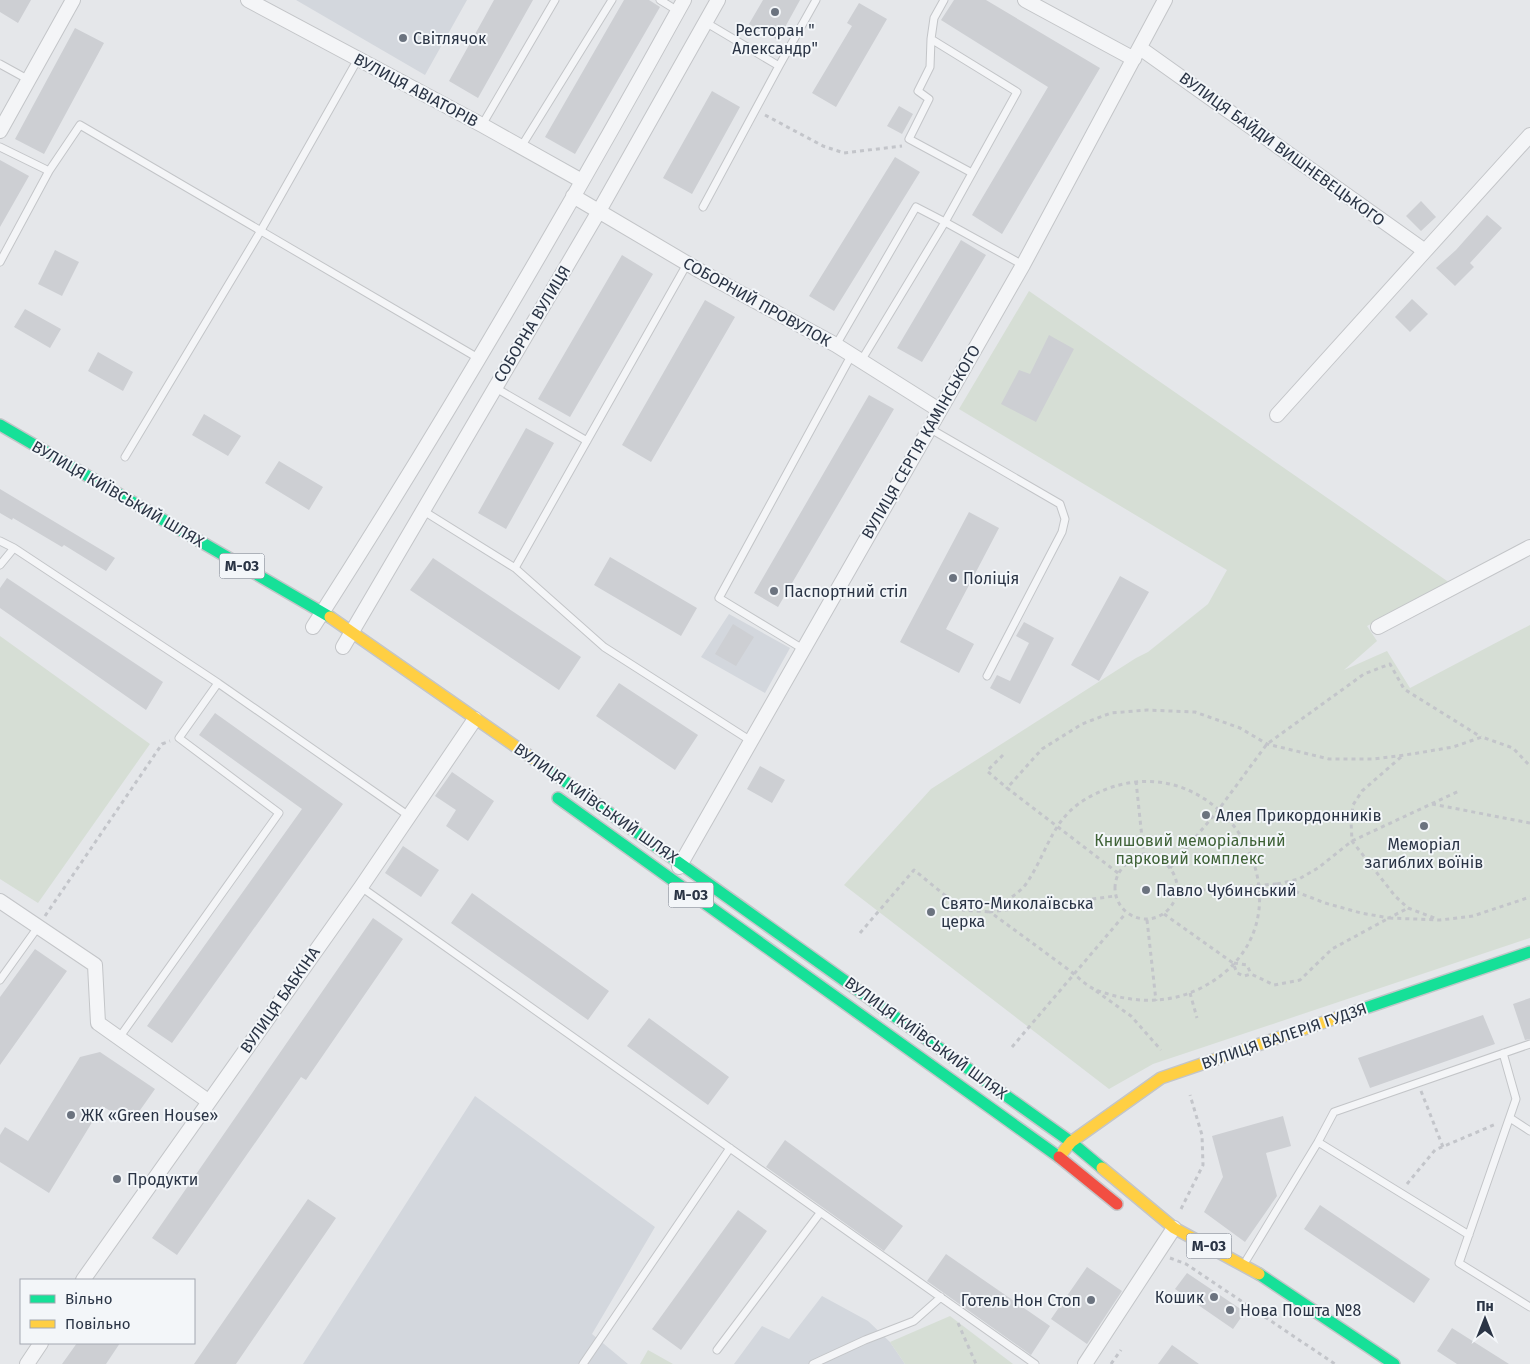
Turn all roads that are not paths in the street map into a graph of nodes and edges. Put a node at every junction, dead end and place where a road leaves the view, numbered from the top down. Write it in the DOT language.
graph roads {
  1 [pos="73,0"];
  2 [pos="248,0"];
  3 [pos="555,0"];
  4 [pos="612,0"];
  5 [pos="660,0"];
  6 [pos="718,0"];
  7 [pos="816,0"];
  8 [pos="944,0"];
  9 [pos="1026,0"];
  10 [pos="1165,0"];
  11 [pos="681,6"];
  12 [pos="705,22"];
  13 [pos="932,39"];
  14 [pos="1137,54"];
  15 [pos="358,60"];
  16 [pos="0,64"];
  17 [pos="779,66"];
  18 [pos="29,80"];
  19 [pos="482,125"];
  20 [pos="0,131"];
  21 [pos="1530,135"];
  22 [pos="0,147"];
  23 [pos="521,147"];
  24 [pos="49,171"];
  25 [pos="972,173"];
  26 [pos="582,181"];
  27 [pos="573,196"];
  28 [pos="703,208"];
  29 [pos="599,211"];
  30 [pos="945,222"];
  31 [pos="260,232"];
  32 [pos="1425,251"];
  33 [pos="0,262"];
  34 [pos="687,264"];
  35 [pos="1023,265"];
  36 [pos="836,345"];
  37 [pos="478,358"];
  38 [pos="856,359"];
  39 [pos="494,387"];
  40 [pos="939,410"];
  41 [pos="1277,414"];
  42 [pos="0,426"];
  43 [pos="929,428"];
  44 [pos="587,441"];
  45 [pos="125,457"];
  46 [pos="422,510"];
  47 [pos="0,541"];
  48 [pos="1530,547"];
  49 [pos="14,548"];
  50 [pos="0,565"];
  51 [pos="515,568"];
  52 [pos="323,612"];
  53 [pos="313,627"];
  54 [pos="1378,627"];
  55 [pos="351,632"];
  56 [pos="343,647"];
  57 [pos="803,649"];
  58 [pos="987,676"];
  59 [pos="218,683"];
  60 [pos="475,719"];
  61 [pos="751,741"];
  62 [pos="545,789"];
  63 [pos="409,816"];
  64 [pos="682,863"];
  65 [pos="671,881"];
  66 [pos="361,887"];
  67 [pos="0,901"];
  68 [pos="38,927"];
  69 [pos="1530,952"];
  70 [pos="0,980"];
  71 [pos="119,1038"];
  72 [pos="1530,1044"];
  73 [pos="1502,1053"];
  74 [pos="208,1101"];
  75 [pos="1510,1118"];
  76 [pos="1530,1131"];
  77 [pos="1071,1142"];
  78 [pos="1318,1142"];
  79 [pos="730,1148"];
  80 [pos="1059,1157"];
  81 [pos="1128,1212"];
  82 [pos="820,1213"];
  83 [pos="1174,1228"];
  84 [pos="1469,1235"];
  85 [pos="1244,1264"];
  86 [pos="84,1279"];
  87 [pos="941,1297"];
  88 [pos="1530,1307"];
  89 [pos="40,1344"];
  90 [pos="716,1350"];
  91 [pos="27,1364"];
  92 [pos="582,1364"];
  93 [pos="813,1364"];
  94 [pos="1035,1364"];
  95 [pos="1085,1364"];
  96 [pos="1394,1364"];
  1 -- 18 [label="street"];
  2 -- 15 [label="street, ВУЛИЦЯ АВІАТОРІВ"];
  3 -- 19 [label="lane"];
  4 -- 23 [label="lane"];
  5 -- 11 [label="lane"];
  6 -- 12 [label="street, СОБОРНА ВУЛИЦЯ"];
  7 -- 17 [label="lane"];
  8 -- 13 [label="lane"];
  9 -- 14 [label="street, ВУЛИЦЯ БАЙДИ ВИШНЕВЕЦЬКОГО"];
  10 -- 14 [label="street, ВУЛИЦЯ СЕРГІЯ КАМІНСЬКОГО"];
  11 -- 26 [label="street, СОБОРНА ВУЛИЦЯ"];
  12 -- 17 [label="lane"];
  12 -- 29 [label="street, СОБОРНА ВУЛИЦЯ"];
  13 -- 25 [label="lane"];
  13 -- 25 [label="lane"];
  14 -- 32 [label="street, ВУЛИЦЯ БАЙДИ ВИШНЕВЕЦЬКОГО"];
  14 -- 35 [label="street, ВУЛИЦЯ СЕРГІЯ КАМІНСЬКОГО"];
  15 -- 19 [label="street, ВУЛИЦЯ АВІАТОРІВ"];
  15 -- 31 [label="lane"];
  16 -- 18 [label="lane"];
  17 -- 28 [label="lane"];
  18 -- 20 [label="street"];
  19 -- 23 [label="street, ВУЛИЦЯ АВІАТОРІВ"];
  21 -- 32 [label="street"];
  22 -- 24 [label="lane"];
  23 -- 26 [label="street, ВУЛИЦЯ АВІАТОРІВ"];
  24 -- 31 [label="lane"];
  24 -- 33 [label="lane"];
  25 -- 30 [label="lane"];
  26 -- 27 [label="street, СОБОРНА ВУЛИЦЯ"];
  27 -- 29 [label="street, СОБОРНИЙ ПРОВУЛОК"];
  27 -- 37 [label="street, СОБОРНА ВУЛИЦЯ"];
  29 -- 34 [label="street, СОБОРНИЙ ПРОВУЛОК"];
  29 -- 39 [label="street, СОБОРНА ВУЛИЦЯ"];
  30 -- 35 [label="lane"];
  30 -- 36 [label="lane"];
  30 -- 38 [label="lane"];
  31 -- 37 [label="lane"];
  31 -- 45 [label="lane"];
  32 -- 41 [label="street"];
  34 -- 36 [label="street, СОБОРНИЙ ПРОВУЛОК"];
  34 -- 44 [label="lane"];
  35 -- 40 [label="street, ВУЛИЦЯ СЕРГІЯ КАМІНСЬКОГО"];
  36 -- 38 [label="street, СОБОРНИЙ ПРОВУЛОК"];
  37 -- 52 [label="street, СОБОРНА ВУЛИЦЯ"];
  38 -- 40 [label="street, СОБОРНИЙ ПРОВУЛОК"];
  38 -- 57 [label="lane"];
  39 -- 44 [label="lane"];
  39 -- 46 [label="street, СОБОРНА ВУЛИЦЯ"];
  40 -- 43 [label="street, ВУЛИЦЯ СЕРГІЯ КАМІНСЬКОГО"];
  42 -- 52 [label="main road, ВУЛИЦЯ КИЇВСЬКИЙ ШЛЯХ / М-03"];
  43 -- 57 [label="street, ВУЛИЦЯ СЕРГІЯ КАМІНСЬКОГО"];
  43 -- 58 [label="lane"];
  44 -- 51 [label="lane"];
  46 -- 51 [label="lane"];
  46 -- 55 [label="street, СОБОРНА ВУЛИЦЯ"];
  47 -- 49 [label="lane"];
  48 -- 54 [label="street"];
  49 -- 50 [label="lane"];
  49 -- 59 [label="lane"];
  51 -- 61 [label="lane"];
  52 -- 53 [label="street, СОБОРНА ВУЛИЦЯ"];
  52 -- 55 [label="main road, ВУЛИЦЯ КИЇВСЬКИЙ ШЛЯХ / М-03"];
  55 -- 56 [label="street, СОБОРНА ВУЛИЦЯ"];
  55 -- 60 [label="main road, ВУЛИЦЯ КИЇВСЬКИЙ ШЛЯХ / М-03"];
  57 -- 61 [label="street, ВУЛИЦЯ СЕРГІЯ КАМІНСЬКОГО"];
  59 -- 63 [label="lane"];
  59 -- 71 [label="lane"];
  60 -- 63 [label="street, ВУЛИЦЯ БАБКІНА"];
  60 -- 64 [label="main road, ВУЛИЦЯ КИЇВСЬКИЙ ШЛЯХ / М-03"];
  61 -- 64 [label="street, ВУЛИЦЯ СЕРГІЯ КАМІНСЬКОГО"];
  62 -- 65 [label="main road, ВУЛИЦЯ КИЇВСЬКИЙ ШЛЯХ / М-03"];
  63 -- 66 [label="street, ВУЛИЦЯ БАБКІНА"];
  64 -- 65 [label="street, ВУЛИЦЯ СЕРГІЯ КАМІНСЬКОГО"];
  64 -- 77 [label="main road, ВУЛИЦЯ КИЇВСЬКИЙ ШЛЯХ / М-03"];
  65 -- 80 [label="main road, ВУЛИЦЯ КИЇВСЬКИЙ ШЛЯХ / М-03"];
  66 -- 74 [label="street, ВУЛИЦЯ БАБКІНА"];
  66 -- 79 [label="lane"];
  67 -- 68 [label="street"];
  68 -- 70 [label="lane"];
  68 -- 71 [label="street"];
  69 -- 77 [label="main road, ВУЛИЦЯ ВАЛЕРІЯ ГУДЗЯ"];
  71 -- 74 [label="street"];
  72 -- 73 [label="lane"];
  73 -- 75 [label="lane"];
  73 -- 78 [label="lane"];
  74 -- 86 [label="street, ВУЛИЦЯ БАБКІНА"];
  75 -- 76 [label="lane"];
  75 -- 84 [label="lane"];
  77 -- 80 [label="main road, ВУЛИЦЯ ВАЛЕРІЯ ГУДЗЯ"];
  77 -- 83 [label="main road, ВУЛИЦЯ КИЇВСЬКИЙ ШЛЯХ / М-03"];
  78 -- 84 [label="lane"];
  78 -- 85 [label="lane"];
  79 -- 82 [label="lane"];
  79 -- 92 [label="lane"];
  80 -- 81 [label="main road, ВУЛИЦЯ КИЇВСЬКИЙ ШЛЯХ / М-03"];
  82 -- 87 [label="lane"];
  82 -- 90 [label="lane"];
  83 -- 85 [label="main road, ВУЛИЦЯ КИЇВСЬКИЙ ШЛЯХ / М-03"];
  83 -- 95 [label="street"];
  84 -- 88 [label="lane"];
  85 -- 96 [label="main road, ВУЛИЦЯ КИЇВСЬКИЙ ШЛЯХ / М-03"];
  87 -- 93 [label="lane"];
  87 -- 94 [label="lane"];
  89 -- 91 [label="street"];
}
